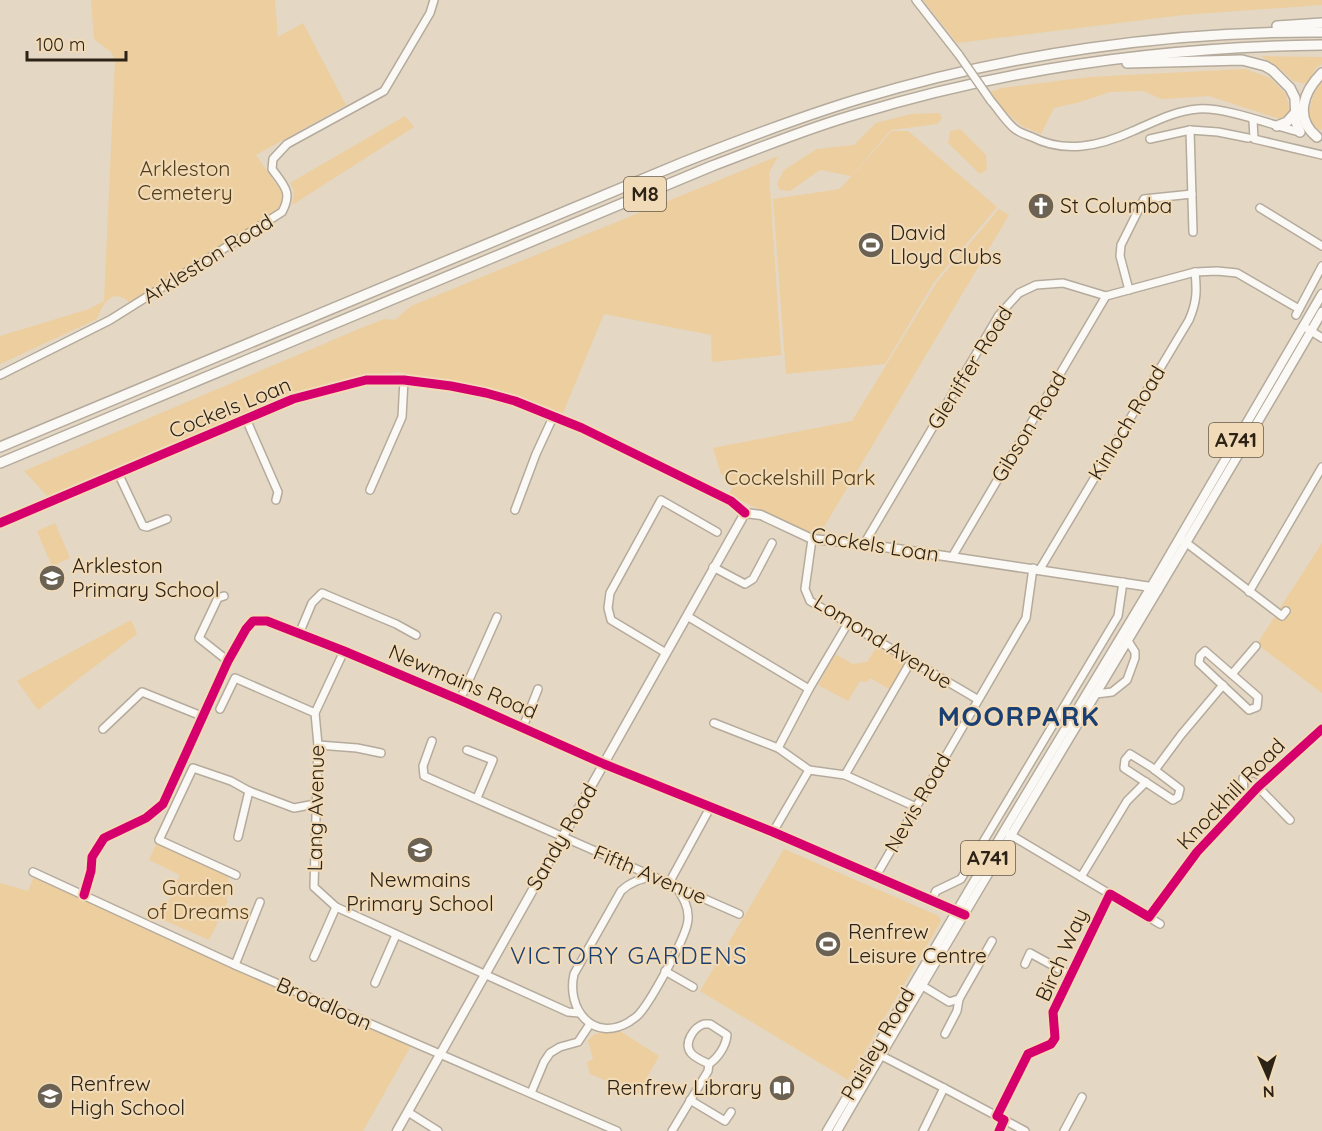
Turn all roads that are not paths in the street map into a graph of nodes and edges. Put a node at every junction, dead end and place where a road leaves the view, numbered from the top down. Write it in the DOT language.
graph roads {
  1 [pos="434,0"];
  2 [pos="916,0"];
  3 [pos="1322,23"];
  4 [pos="1322,32"];
  5 [pos="1159,40"];
  6 [pos="1322,45"];
  7 [pos="1061,66"];
  8 [pos="1322,73"];
  9 [pos="1295,113"];
  10 [pos="1253,120"];
  11 [pos="1277,126"];
  12 [pos="1190,130"];
  13 [pos="1300,132"];
  14 [pos="1320,137"];
  15 [pos="1248,138"];
  16 [pos="1150,139"];
  17 [pos="1322,155"];
  18 [pos="1192,194"];
  19 [pos="1260,208"];
  20 [pos="1193,232"];
  21 [pos="1322,246"];
  22 [pos="1322,266"];
  23 [pos="1195,272"];
  24 [pos="1129,290"];
  25 [pos="1322,294"];
  26 [pos="1106,296"];
  27 [pos="1322,312"];
  28 [pos="1307,329"];
  29 [pos="1322,338"];
  30 [pos="0,375"];
  31 [pos="404,380"];
  32 [pos="554,416"];
  33 [pos="246,419"];
  34 [pos="0,447"];
  35 [pos="0,463"];
  36 [pos="1322,467"];
  37 [pos="118,473"];
  38 [pos="370,490"];
  39 [pos="276,500"];
  40 [pos="515,510"];
  41 [pos="745,513"];
  42 [pos="167,519"];
  43 [pos="0,523"];
  44 [pos="717,532"];
  45 [pos="812,539"];
  46 [pos="1183,541"];
  47 [pos="772,543"];
  48 [pos="864,544"];
  49 [pos="952,557"];
  50 [pos="713,567"];
  51 [pos="1037,569"];
  52 [pos="1123,582"];
  53 [pos="1155,589"];
  54 [pos="1250,592"];
  55 [pos="224,596"];
  56 [pos="1286,611"];
  57 [pos="687,616"];
  58 [pos="497,617"];
  59 [pos="848,623"];
  60 [pos="299,634"];
  61 [pos="416,636"];
  62 [pos="1128,641"];
  63 [pos="1256,646"];
  64 [pos="344,651"];
  65 [pos="666,653"];
  66 [pos="228,661"];
  67 [pos="911,662"];
  68 [pos="1232,674"];
  69 [pos="1223,685"];
  70 [pos="538,689"];
  71 [pos="809,689"];
  72 [pos="1096,694"];
  73 [pos="460,699"];
  74 [pos="977,699"];
  75 [pos="220,709"];
  76 [pos="315,713"];
  77 [pos="204,717"];
  78 [pos="714,723"];
  79 [pos="523,727"];
  80 [pos="103,729"];
  81 [pos="1322,729"];
  82 [pos="432,741"];
  83 [pos="318,745"];
  84 [pos="778,748"];
  85 [pos="467,750"];
  86 [pos="381,753"];
  87 [pos="604,764"];
  88 [pos="809,770"];
  89 [pos="1155,770"];
  90 [pos="845,775"];
  91 [pos="1267,779"];
  92 [pos="1147,782"];
  93 [pos="1258,787"];
  94 [pos="249,791"];
  95 [pos="1248,796"];
  96 [pos="477,798"];
  97 [pos="315,804"];
  98 [pos="711,806"];
  99 [pos="916,807"];
  100 [pos="1290,820"];
  101 [pos="773,832"];
  102 [pos="1008,833"];
  103 [pos="238,837"];
  104 [pos="561,837"];
  105 [pos="33,872"];
  106 [pos="236,875"];
  107 [pos="653,876"];
  108 [pos="876,876"];
  109 [pos="1081,877"];
  110 [pos="672,884"];
  111 [pos="1110,894"];
  112 [pos="84,895"];
  113 [pos="932,900"];
  114 [pos="260,903"];
  115 [pos="336,907"];
  116 [pos="961,913"];
  117 [pos="739,914"];
  118 [pos="1149,917"];
  119 [pos="1160,924"];
  120 [pos="396,935"];
  121 [pos="992,941"];
  122 [pos="314,957"];
  123 [pos="1024,964"];
  124 [pos="235,965"];
  125 [pos="664,971"];
  126 [pos="485,974"];
  127 [pos="1070,975"];
  128 [pos="375,983"];
  129 [pos="921,985"];
  130 [pos="693,987"];
  131 [pos="959,999"];
  132 [pos="579,1013"];
  133 [pos="590,1024"];
  134 [pos="945,1034"];
  135 [pos="441,1055"];
  136 [pos="880,1055"];
  137 [pos="870,1058"];
  138 [pos="709,1064"];
  139 [pos="944,1088"];
  140 [pos="531,1094"];
  141 [pos="1082,1097"];
  142 [pos="690,1100"];
  143 [pos="408,1112"];
  144 [pos="731,1112"];
  145 [pos="997,1116"];
  146 [pos="397,1131"];
  147 [pos="438,1131"];
  148 [pos="617,1131"];
  149 [pos="672,1131"];
  150 [pos="827,1131"];
  151 [pos="837,1131"];
  152 [pos="923,1131"];
  153 [pos="1025,1131"];
  154 [pos="1064,1131"];
  1 -- 30 [label="street, Arkleston Road"];
  2 -- 10 [label="street, bridge"];
  3 -- 5 [label="highway"];
  4 -- 5 [label="highway, M8"];
  5 -- 34 [label="highway, M8"];
  6 -- 7 [label="highway, M8"];
  7 -- 9 [label="highway"];
  7 -- 35 [label="highway, M8"];
  8 -- 14 [label="highway"];
  9 -- 11 [label="highway"];
  9 -- 13 [label="highway"];
  10 -- 11 [label="street"];
  10 -- 17 [label="street"];
  11 -- 13 [label="street"];
  12 -- 15 [label="street"];
  12 -- 16 [label="street"];
  12 -- 18 [label="street"];
  13 -- 14 [label="main road"];
  18 -- 20 [label="street"];
  18 -- 24 [label="street"];
  19 -- 21 [label="street"];
  22 -- 23 [label="street"];
  23 -- 24 [label="street"];
  23 -- 51 [label="street, Kinloch Road"];
  24 -- 26 [label="street"];
  25 -- 28 [label="main road, A741"];
  26 -- 48 [label="street, Gleniffer Road"];
  26 -- 49 [label="street, Gibson Road"];
  27 -- 28 [label="main road, A741"];
  28 -- 29 [label="street"];
  28 -- 46 [label="main road, A741"];
  31 -- 32 [label="street, Cockels Loan"];
  31 -- 33 [label="street, Cockels Loan"];
  31 -- 38 [label="street"];
  32 -- 40 [label="street"];
  32 -- 41 [label="street, Cockels Loan"];
  33 -- 37 [label="street, Cockels Loan"];
  33 -- 39 [label="street"];
  36 -- 54 [label="street"];
  37 -- 42 [label="street"];
  37 -- 43 [label="street, Cockels Loan"];
  41 -- 45 [label="main road, Cockels Loan"];
  41 -- 50 [label="main road, Sandy Road"];
  44 -- 65 [label="street"];
  45 -- 48 [label="main road, Cockels Loan"];
  45 -- 59 [label="street, Lomond Avenue"];
  46 -- 53 [label="main road, A741"];
  46 -- 54 [label="street"];
  47 -- 50 [label="street"];
  48 -- 49 [label="main road, Cockels Loan"];
  49 -- 51 [label="main road, Cockels Loan"];
  50 -- 57 [label="main road, Sandy Road"];
  51 -- 52 [label="main road, Cockels Loan"];
  51 -- 74 [label="street, Nevis Road"];
  52 -- 53 [label="main road, Cockels Loan"];
  52 -- 113 [label="street"];
  53 -- 62 [label="main road, Paisley Road / A741"];
  53 -- 102 [label="main road, Paisley Road / A741"];
  54 -- 56 [label="street"];
  55 -- 66 [label="street"];
  57 -- 65 [label="main road, Sandy Road"];
  57 -- 71 [label="street"];
  58 -- 73 [label="street"];
  59 -- 67 [label="street, Lomond Avenue"];
  59 -- 71 [label="street"];
  60 -- 61 [label="street"];
  60 -- 64 [label="street, Newmains Road"];
  60 -- 66 [label="street, Newmains Road"];
  62 -- 72 [label="main road, Paisley Road / A741"];
  62 -- 72 [label="street"];
  63 -- 68 [label="street"];
  64 -- 73 [label="street, Newmains Road"];
  64 -- 76 [label="street"];
  65 -- 87 [label="main road, Sandy Road"];
  66 -- 77 [label="street, Newmains Road"];
  67 -- 74 [label="street, Lomond Avenue"];
  67 -- 90 [label="street"];
  68 -- 69 [label="street"];
  68 -- 69 [label="street"];
  68 -- 69 [label="street"];
  69 -- 89 [label="street"];
  70 -- 79 [label="street"];
  71 -- 84 [label="street"];
  72 -- 102 [label="main road, Paisley Road / A741"];
  73 -- 79 [label="street, Newmains Road"];
  74 -- 99 [label="street, Nevis Road"];
  75 -- 76 [label="street"];
  76 -- 83 [label="street, Lang Avenue"];
  77 -- 80 [label="street"];
  77 -- 112 [label="street, Newmains Road"];
  78 -- 84 [label="street"];
  79 -- 87 [label="street, Newmains Road"];
  81 -- 91 [label="street, Knockhill Road"];
  82 -- 96 [label="street, Fifth Avenue"];
  83 -- 86 [label="street"];
  83 -- 97 [label="street, Lang Avenue"];
  84 -- 88 [label="street"];
  85 -- 96 [label="street"];
  87 -- 98 [label="street, Newmains Road"];
  87 -- 104 [label="main road, Sandy Road"];
  88 -- 90 [label="street"];
  88 -- 101 [label="street"];
  89 -- 92 [label="street"];
  89 -- 92 [label="street"];
  89 -- 92 [label="street"];
  90 -- 99 [label="street"];
  91 -- 93 [label="street, Knockhill Road"];
  91 -- 95 [label="street, Knockhill Road"];
  92 -- 109 [label="street"];
  93 -- 95 [label="street, Knockhill Road"];
  93 -- 100 [label="street, Knockhill Road"];
  94 -- 97 [label="street"];
  94 -- 103 [label="street"];
  94 -- 106 [label="street"];
  95 -- 118 [label="street, Knockhill Road"];
  96 -- 104 [label="street, Fifth Avenue"];
  97 -- 115 [label="street, Lang Avenue"];
  98 -- 101 [label="street, Newmains Road"];
  98 -- 110 [label="street"];
  99 -- 108 [label="street, Nevis Road"];
  101 -- 108 [label="street, Newmains Road"];
  102 -- 109 [label="street"];
  102 -- 116 [label="main road, Paisley Road / A741"];
  104 -- 107 [label="street, Fifth Avenue"];
  104 -- 126 [label="main road, Sandy Road"];
  105 -- 112 [label="street, Broadloan"];
  107 -- 110 [label="street, Fifth Avenue"];
  107 -- 132 [label="street"];
  108 -- 113 [label="street, Newmains Road"];
  109 -- 111 [label="street"];
  110 -- 117 [label="street, Fifth Avenue"];
  110 -- 125 [label="street"];
  111 -- 118 [label="street"];
  111 -- 127 [label="street, Birch Way"];
  112 -- 124 [label="street, Broadloan"];
  113 -- 116 [label="street, Newmains Road"];
  114 -- 124 [label="street"];
  115 -- 120 [label="street, Lang Avenue"];
  115 -- 122 [label="street"];
  116 -- 129 [label="main road, Paisley Road / A741"];
  116 -- 137 [label="main road, Paisley Road / A741"];
  118 -- 119 [label="street"];
  120 -- 126 [label="street, Lang Avenue"];
  120 -- 128 [label="street"];
  121 -- 131 [label="street"];
  123 -- 127 [label="street"];
  124 -- 135 [label="street, Broadloan"];
  125 -- 130 [label="street"];
  125 -- 133 [label="street"];
  126 -- 132 [label="street, Lang Avenue"];
  126 -- 135 [label="main road, Sandy Road"];
  127 -- 145 [label="street, Birch Way"];
  129 -- 131 [label="street"];
  129 -- 136 [label="main road, Paisley Road / A741"];
  131 -- 134 [label="street"];
  132 -- 133 [label="street"];
  133 -- 140 [label="street"];
  135 -- 140 [label="street, Broadloan"];
  135 -- 143 [label="main road, Sandy Road"];
  136 -- 137 [label="street"];
  136 -- 139 [label="street"];
  136 -- 151 [label="main road, Paisley Road / A741"];
  137 -- 150 [label="main road, Paisley Road / A741"];
  138 -- 138 [label="street"];
  138 -- 142 [label="street"];
  139 -- 145 [label="street"];
  139 -- 152 [label="street"];
  140 -- 148 [label="street, Broadloan"];
  141 -- 154 [label="street"];
  142 -- 144 [label="street"];
  142 -- 149 [label="street"];
  143 -- 146 [label="main road, Sandy Road"];
  143 -- 147 [label="street"];
  145 -- 153 [label="street"];
}
